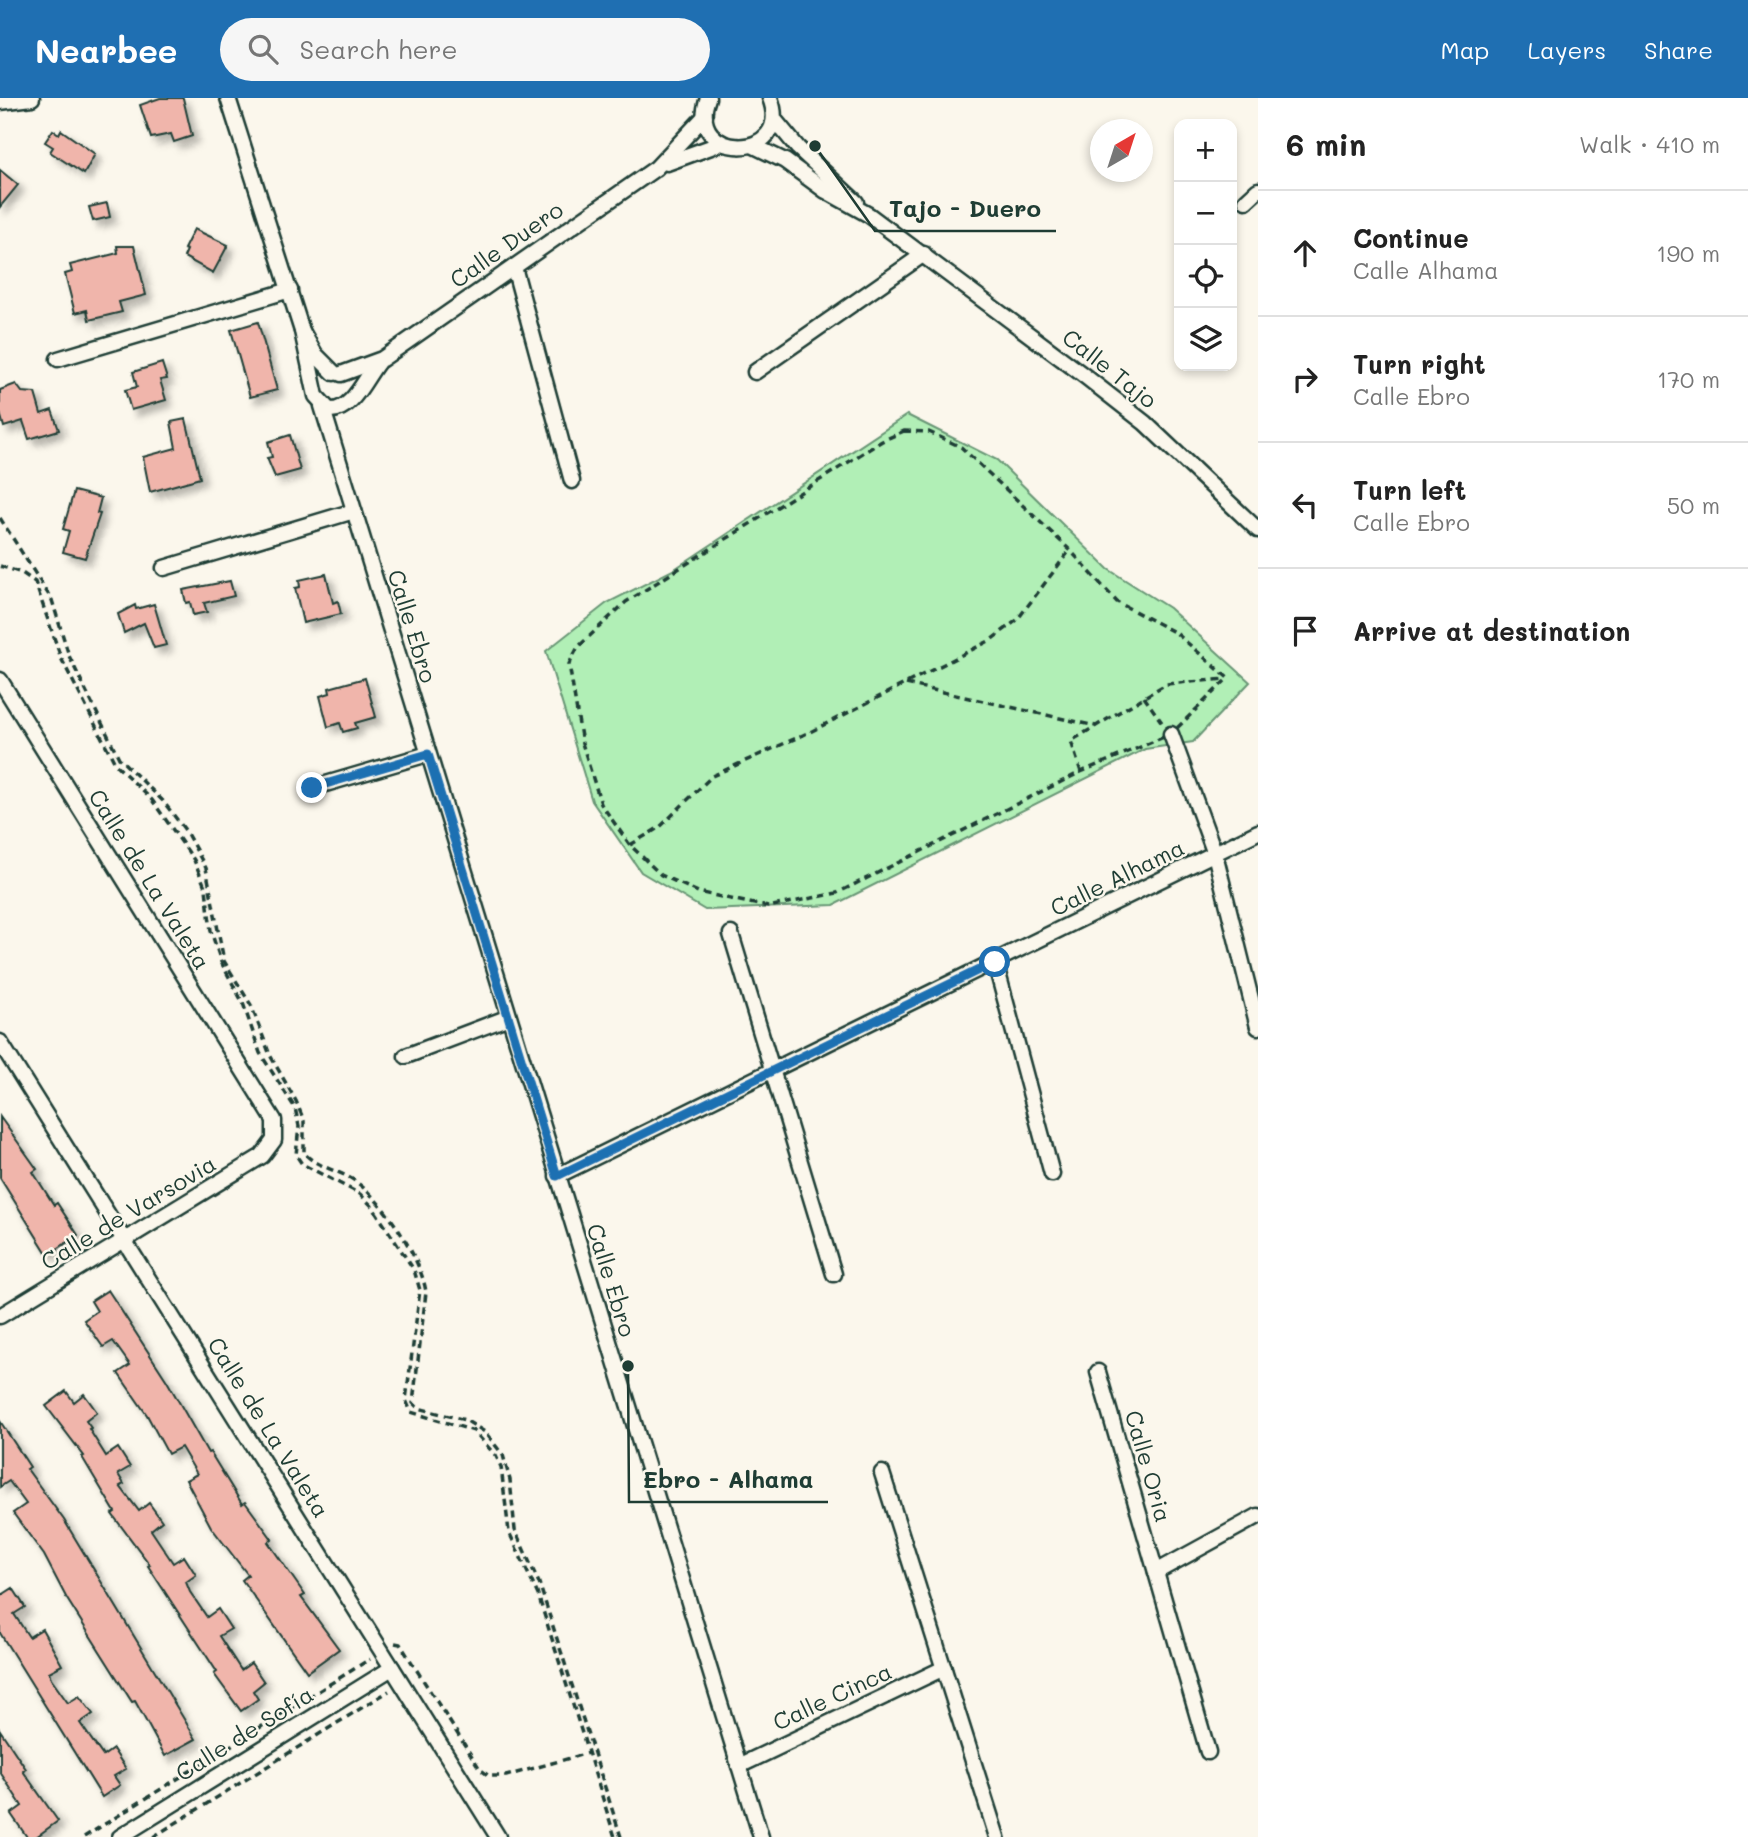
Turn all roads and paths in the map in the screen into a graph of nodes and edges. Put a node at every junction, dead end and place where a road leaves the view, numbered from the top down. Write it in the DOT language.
graph roads {
  1 [pos="32,98"];
  2 [pos="228,98"];
  3 [pos="0,103"];
  4 [pos="705,104"];
  5 [pos="774,105"];
  6 [pos="722,143"];
  7 [pos="752,145"];
  8 [pos="656,167"];
  9 [pos="1258,190"];
  10 [pos="1246,201"];
  11 [pos="869,215"];
  12 [pos="924,254"];
  13 [pos="513,267"];
  14 [pos="290,290"];
  15 [pos="302,331"];
  16 [pos="58,359"];
  17 [pos="382,359"];
  18 [pos="755,372"];
  19 [pos="337,373"];
  20 [pos="316,390"];
  21 [pos="348,402"];
  22 [pos="322,406"];
  23 [pos="340,457"];
  24 [pos="572,481"];
  25 [pos="354,511"];
  26 [pos="0,518"];
  27 [pos="1258,530"];
  28 [pos="1070,550"];
  29 [pos="0,566"];
  30 [pos="164,568"];
  31 [pos="1228,678"];
  32 [pos="0,680"];
  33 [pos="904,683"];
  34 [pos="1144,697"];
  35 [pos="1096,726"];
  36 [pos="1171,734"];
  37 [pos="428,754"];
  38 [pos="1081,772"];
  39 [pos="312,788"];
  40 [pos="1258,832"];
  41 [pos="630,845"];
  42 [pos="1215,854"];
  43 [pos="731,934"];
  44 [pos="995,962"];
  45 [pos="509,1017"];
  46 [pos="1258,1027"];
  47 [pos="0,1042"];
  48 [pos="406,1056"];
  49 [pos="775,1072"];
  50 [pos="274,1140"];
  51 [pos="1052,1174"];
  52 [pos="557,1176"];
  53 [pos="127,1240"];
  54 [pos="834,1274"];
  55 [pos="0,1316"];
  56 [pos="1098,1372"];
  57 [pos="882,1473"];
  58 [pos="1258,1516"];
  59 [pos="1156,1572"];
  60 [pos="392,1668"];
  61 [pos="944,1668"];
  62 [pos="402,1683"];
  63 [pos="1208,1752"];
  64 [pos="588,1753"];
  65 [pos="740,1766"];
  66 [pos="120,1837"];
  67 [pos="153,1837"];
  68 [pos="498,1837"];
  69 [pos="615,1837"];
  70 [pos="621,1837"];
  71 [pos="761,1837"];
  72 [pos="997,1837"];
  1 -- 3 [label="street"];
  2 -- 14 [label="street"];
  4 -- 6 [label="street"];
  4 -- 8 [label="street, Calle Duero"];
  5 -- 7 [label="street"];
  5 -- 11 [label="street, Calle Tajo"];
  6 -- 7 [label="street"];
  6 -- 8 [label="street, Calle Duero"];
  7 -- 11 [label="street, Calle Tajo"];
  8 -- 13 [label="street, Calle Duero"];
  9 -- 10 [label="street"];
  11 -- 12 [label="street, Calle Tajo"];
  12 -- 18 [label="street"];
  12 -- 27 [label="street, Calle Tajo"];
  13 -- 17 [label="street, Calle Duero"];
  13 -- 24 [label="street"];
  14 -- 15 [label="street"];
  14 -- 16 [label="street"];
  15 -- 19 [label="street"];
  15 -- 20 [label="street"];
  17 -- 19 [label="street, Calle Duero"];
  17 -- 21 [label="street, Calle Duero"];
  19 -- 20 [label="street"];
  19 -- 21 [label="street"];
  20 -- 22 [label="street"];
  21 -- 22 [label="street"];
  21 -- 23 [label="street, Calle Ebro"];
  22 -- 23 [label="street, Calle Ebro"];
  23 -- 25 [label="street, Calle Ebro"];
  25 -- 30 [label="street"];
  25 -- 37 [label="street, Calle Ebro"];
  26 -- 70 [label="path"];
  28 -- 31 [label="path"];
  28 -- 33 [label="path"];
  28 -- 41 [label="path"];
  29 -- 64 [label="path"];
  31 -- 34 [label="path"];
  31 -- 36 [label="path"];
  32 -- 50 [label="street, Calle de La Valeta"];
  33 -- 35 [label="path"];
  33 -- 41 [label="path"];
  34 -- 35 [label="path"];
  34 -- 36 [label="path"];
  35 -- 38 [label="path"];
  36 -- 38 [label="path"];
  36 -- 42 [label="street"];
  37 -- 39 [label="street"];
  37 -- 45 [label="street, Calle Ebro"];
  38 -- 41 [label="path"];
  40 -- 42 [label="street, Calle Alhama"];
  42 -- 44 [label="street, Calle Alhama"];
  42 -- 46 [label="street"];
  43 -- 49 [label="street"];
  44 -- 49 [label="street, Calle Alhama"];
  44 -- 51 [label="street"];
  45 -- 48 [label="street"];
  45 -- 52 [label="street, Calle Ebro"];
  47 -- 53 [label="street, Calle de La Valeta"];
  49 -- 52 [label="street, Calle Alhama"];
  49 -- 54 [label="street"];
  50 -- 53 [label="street, Calle de Varsovia"];
  52 -- 65 [label="street, Calle Ebro"];
  53 -- 55 [label="street, Calle de Varsovia"];
  53 -- 60 [label="street, Calle de La Valeta"];
  56 -- 59 [label="street, Calle Oria"];
  57 -- 61 [label="street"];
  58 -- 59 [label="street"];
  59 -- 63 [label="street, Calle Oria"];
  60 -- 62 [label="street, Calle de La Valeta"];
  60 -- 66 [label="street, Calle de Sofía"];
  61 -- 65 [label="street, Calle Cinca"];
  61 -- 72 [label="street"];
  62 -- 64 [label="path"];
  62 -- 67 [label="path"];
  62 -- 68 [label="street, Calle de La Valeta"];
  64 -- 69 [label="path"];
  65 -- 71 [label="street, Calle Ebro"];
}
